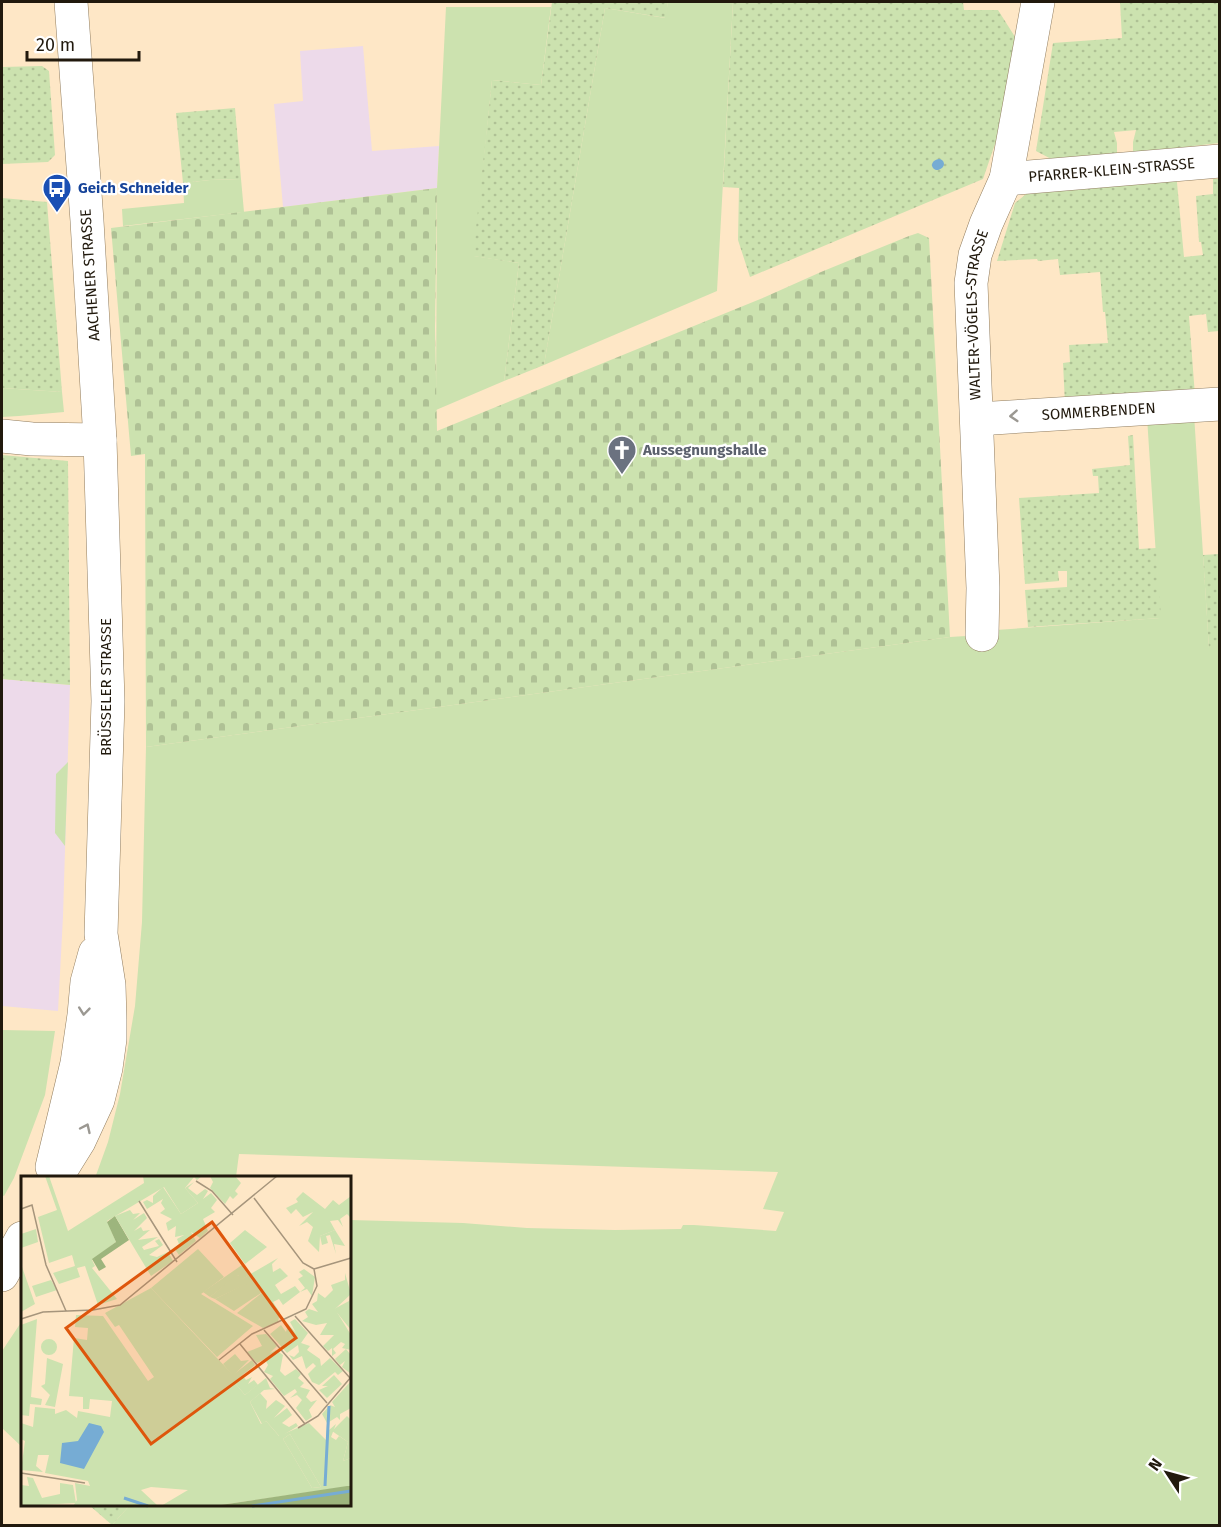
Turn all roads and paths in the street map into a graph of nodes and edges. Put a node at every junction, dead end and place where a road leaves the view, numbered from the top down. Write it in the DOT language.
graph roads {
  1 [pos="71,2"];
  2 [pos="1038,2"];
  3 [pos="1220,161"];
  4 [pos="1006,179"];
  5 [pos="1220,404"];
  6 [pos="976,419"];
  7 [pos="2,436"];
  8 [pos="100,440"];
  9 [pos="982,635"];
  10 [pos="101,934"];
  11 [pos="49,1176"];
  12 [pos="57,1176"];
  13 [pos="21,1240"];
  14 [pos="2,1275"];
  1 -- 8 [label="street, AACHENER STRASSE"];
  2 -- 4 [label="street, WALTER-VÖGELS-STRASSE"];
  3 -- 4 [label="street, PFARRER-KLEIN-STRASSE"];
  4 -- 6 [label="street, WALTER-VÖGELS-STRASSE"];
  5 -- 6 [label="street, SOMMERBENDEN, one-way"];
  6 -- 9 [label="street, WALTER-VÖGELS-STRASSE"];
  7 -- 8 [label="street"];
  8 -- 10 [label="street, BRÜSSELER STRASSE"];
  10 -- 11 [label="street, BRÜSSELER STRASSE, one-way"];
  12 -- 10 [label="street, BRÜSSELER STRASSE, one-way"];
  13 -- 14 [label="street"];
}
